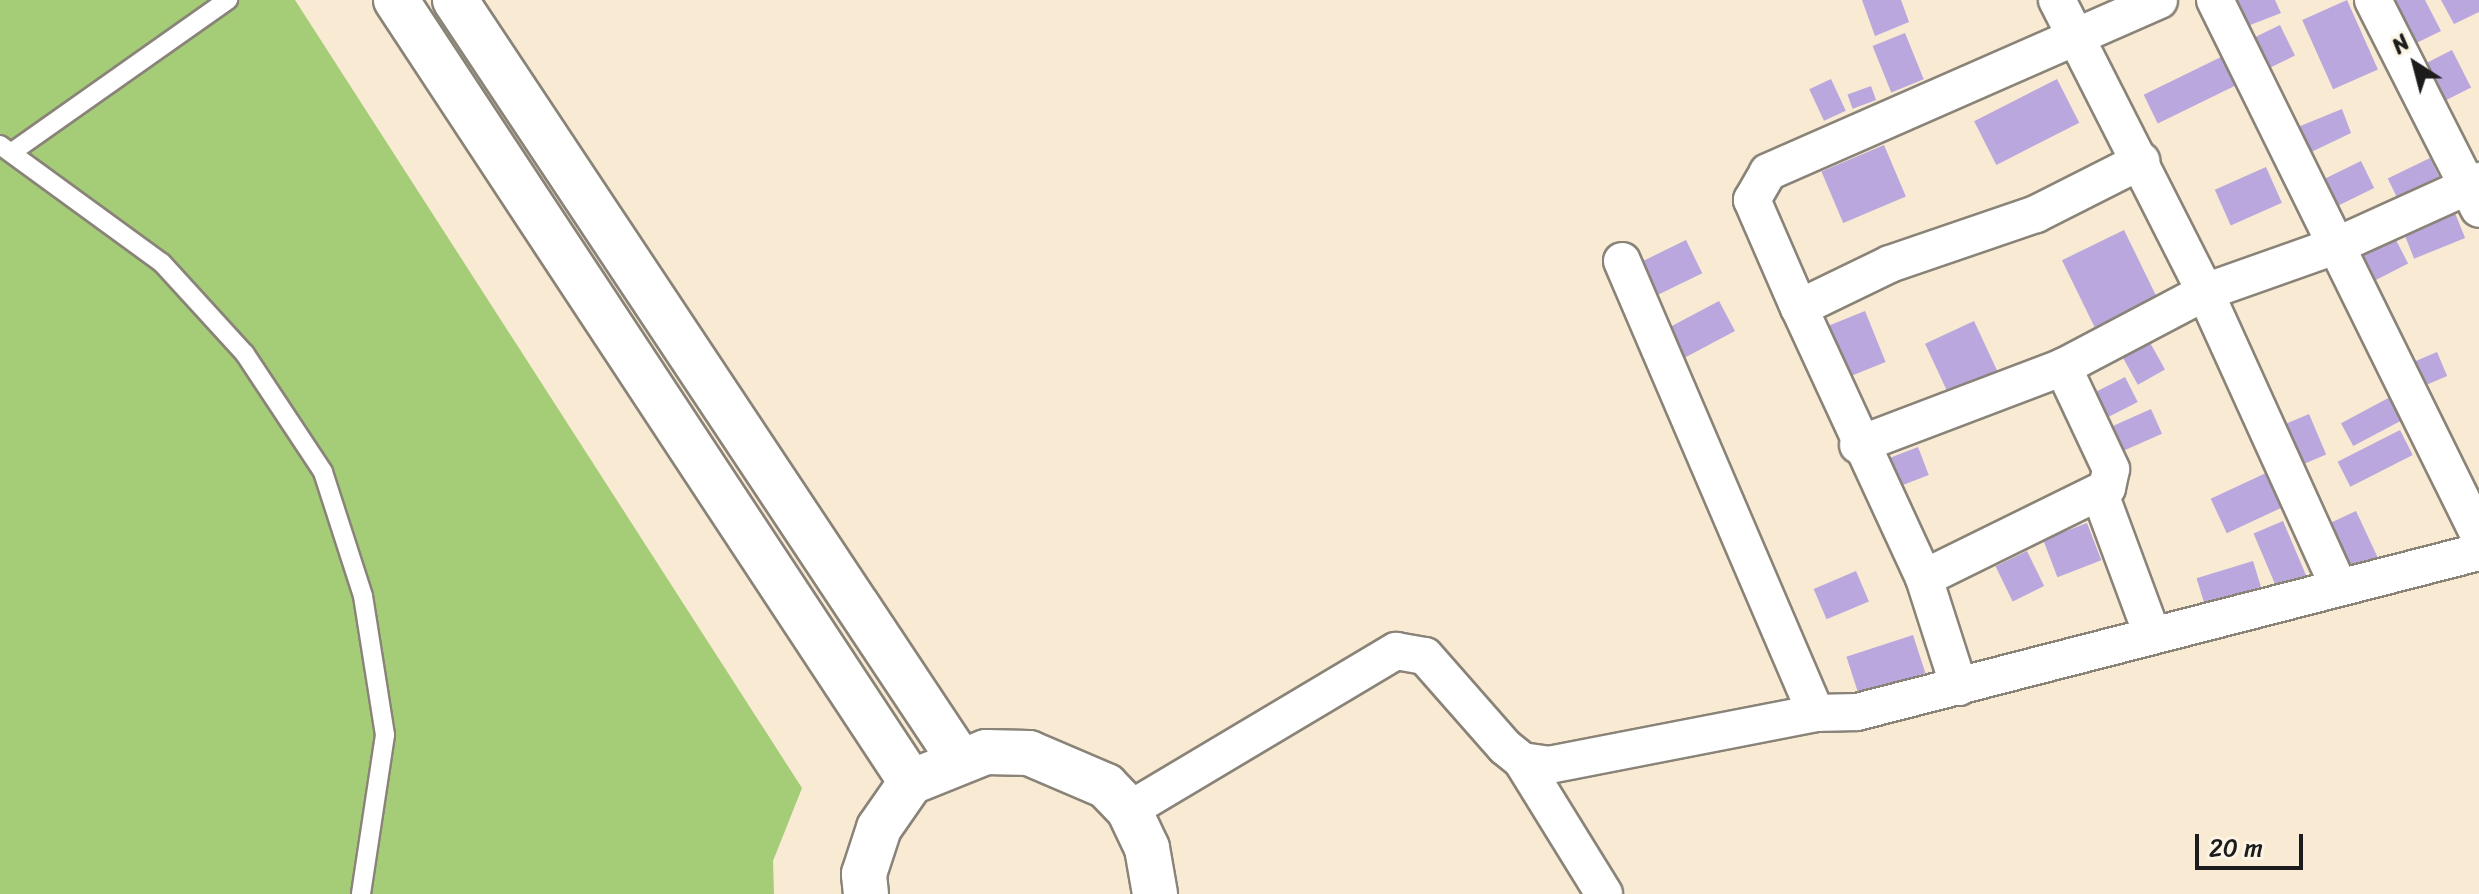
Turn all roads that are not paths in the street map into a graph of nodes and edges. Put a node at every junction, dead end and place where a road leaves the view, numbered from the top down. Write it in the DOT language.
graph roads {
  1 [pos="228,0"];
  2 [pos="396,0"];
  3 [pos="455,0"];
  4 [pos="2057,0"];
  5 [pos="2159,0"];
  6 [pos="2215,0"];
  7 [pos="2373,0"];
  8 [pos="2075,38"];
  9 [pos="8,147"];
  10 [pos="2141,161"];
  11 [pos="2476,192"];
  12 [pos="2338,245"];
  13 [pos="1622,261"];
  14 [pos="2205,292"];
  15 [pos="1799,308"];
  16 [pos="2063,367"];
  17 [pos="1858,445"];
  18 [pos="2100,494"];
  19 [pos="2479,535"];
  20 [pos="2479,552"];
  21 [pos="1924,578"];
  22 [pos="2338,585"];
  23 [pos="2151,632"];
  24 [pos="1959,687"];
  25 [pos="1816,713"];
  26 [pos="959,759"];
  27 [pos="1522,761"];
  28 [pos="911,782"];
  29 [pos="1129,810"];
  30 [pos="361,894"];
  31 [pos="866,894"];
  32 [pos="1155,894"];
  33 [pos="1604,894"];
  1 -- 9 [label="lane"];
  2 -- 28 [label="street"];
  3 -- 26 [label="street"];
  4 -- 8 [label="street"];
  5 -- 8 [label="street"];
  6 -- 12 [label="street"];
  7 -- 11 [label="street"];
  8 -- 10 [label="street"];
  8 -- 15 [label="street"];
  9 -- 30 [label="lane"];
  10 -- 14 [label="street"];
  10 -- 15 [label="street"];
  11 -- 12 [label="street"];
  12 -- 14 [label="street"];
  12 -- 19 [label="street"];
  13 -- 25 [label="street"];
  14 -- 16 [label="street"];
  14 -- 22 [label="street"];
  15 -- 17 [label="street"];
  16 -- 17 [label="street"];
  16 -- 18 [label="street"];
  17 -- 21 [label="street"];
  18 -- 21 [label="street"];
  18 -- 23 [label="street"];
  20 -- 22 [label="street"];
  21 -- 24 [label="street"];
  22 -- 23 [label="street"];
  23 -- 24 [label="street"];
  24 -- 25 [label="street"];
  25 -- 27 [label="street"];
  26 -- 28 [label="street"];
  26 -- 29 [label="street"];
  27 -- 29 [label="street"];
  27 -- 33 [label="street"];
  28 -- 31 [label="street"];
  29 -- 32 [label="street"];
}
